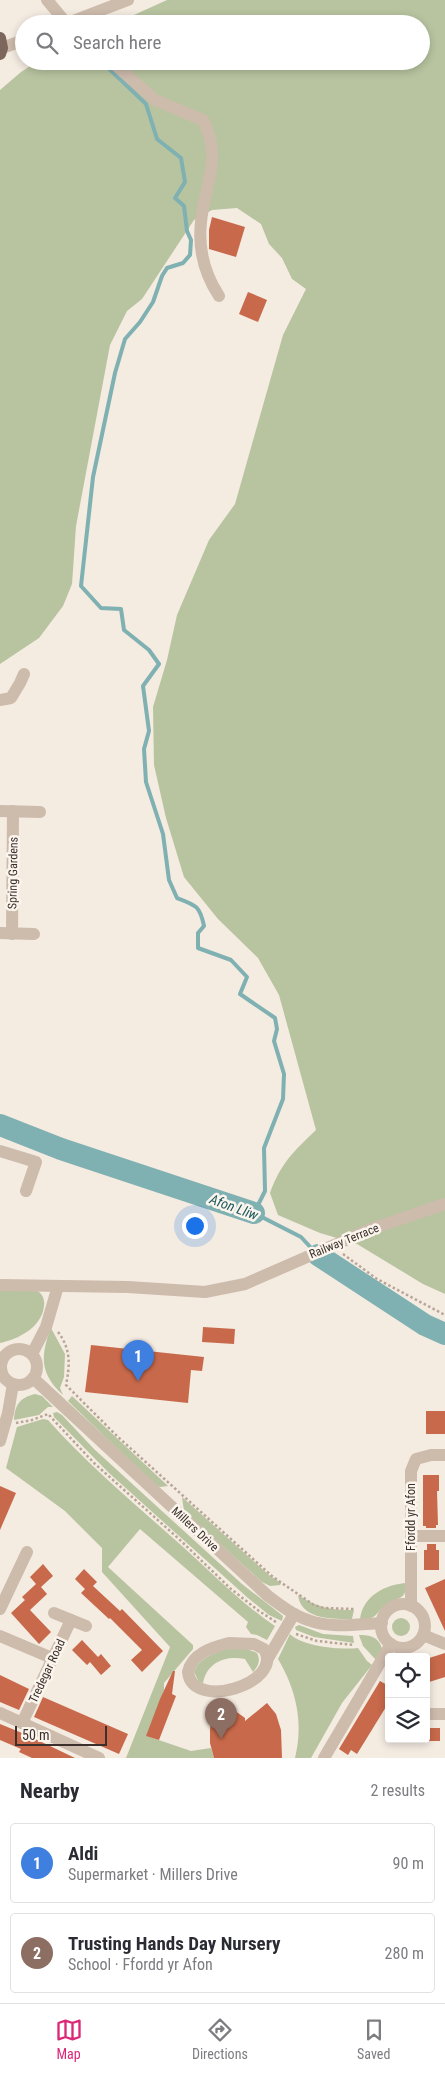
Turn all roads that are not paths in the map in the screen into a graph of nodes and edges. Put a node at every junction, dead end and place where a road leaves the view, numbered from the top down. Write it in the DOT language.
graph roads {
  1 [pos="47,0"];
  2 [pos="128,0"];
  3 [pos="59,15"];
  4 [pos="89,15"];
  5 [pos="15,43"];
  6 [pos="1,47"];
  7 [pos="121,70"];
  8 [pos="219,296"];
  9 [pos="24,674"];
  10 [pos="0,700"];
  11 [pos="0,811"];
  12 [pos="13,811"];
  13 [pos="40,812"];
  14 [pos="6,934"];
  15 [pos="34,934"];
  16 [pos="0,1151"];
  17 [pos="26,1191"];
  18 [pos="445,1204"];
  19 [pos="0,1284"];
  20 [pos="58,1286"];
  21 [pos="32,1354"];
  22 [pos="0,1364"];
  23 [pos="34,1378"];
  24 [pos="13,1384"];
  25 [pos="0,1441"];
  26 [pos="445,1455"];
  27 [pos="411,1536"];
  28 [pos="445,1536"];
  29 [pos="26,1552"];
  30 [pos="411,1606"];
  31 [pos="0,1609"];
  32 [pos="54,1613"];
  33 [pos="294,1614"];
  34 [pos="72,1620"];
  35 [pos="382,1623"];
  36 [pos="86,1626"];
  37 [pos="423,1635"];
  38 [pos="0,1636"];
  39 [pos="391,1644"];
  40 [pos="445,1644"];
  41 [pos="52,1658"];
  42 [pos="267,1660"];
  43 [pos="0,1713"];
  44 [pos="430,1714"];
  45 [pos="445,1714"];
  46 [pos="22,1723"];
  47 [pos="99,1758"];
  48 [pos="324,1758"];
  1 -- 3 [label="street"];
  2 -- 4 [label="street"];
  5 -- 6 [label="street"];
  7 -- 8 [label="street"];
  9 -- 10 [label="street"];
  11 -- 12 [label="street"];
  12 -- 13 [label="street"];
  12 -- 14 [label="street, Spring Gardens"];
  14 -- 15 [label="street, Spring Gardens"];
  16 -- 17 [label="street"];
  18 -- 20 [label="street, Railway Terrace"];
  19 -- 20 [label="street, Railway Terrace"];
  20 -- 21 [label="street"];
  21 -- 22 [label="street"];
  21 -- 23 [label="street"];
  22 -- 24 [label="street"];
  23 -- 24 [label="street"];
  23 -- 33 [label="street, Millers Drive"];
  24 -- 25 [label="street"];
  26 -- 27 [label="street, Ffordd yr Afon"];
  27 -- 28 [label="street"];
  27 -- 30 [label="street, Ffordd yr Afon"];
  29 -- 31 [label="street"];
  30 -- 35 [label="street"];
  30 -- 37 [label="street"];
  32 -- 34 [label="street"];
  33 -- 35 [label="street, Millers Drive"];
  33 -- 42 [label="street"];
  34 -- 36 [label="street"];
  34 -- 41 [label="street, Tredegar Road"];
  35 -- 39 [label="street"];
  37 -- 39 [label="street"];
  37 -- 40 [label="street"];
  38 -- 41 [label="street"];
  39 -- 48 [label="street"];
  41 -- 46 [label="street, Tredegar Road"];
  42 -- 42 [label="street"];
  43 -- 46 [label="street"];
  44 -- 45 [label="street"];
  46 -- 47 [label="street"];
}
